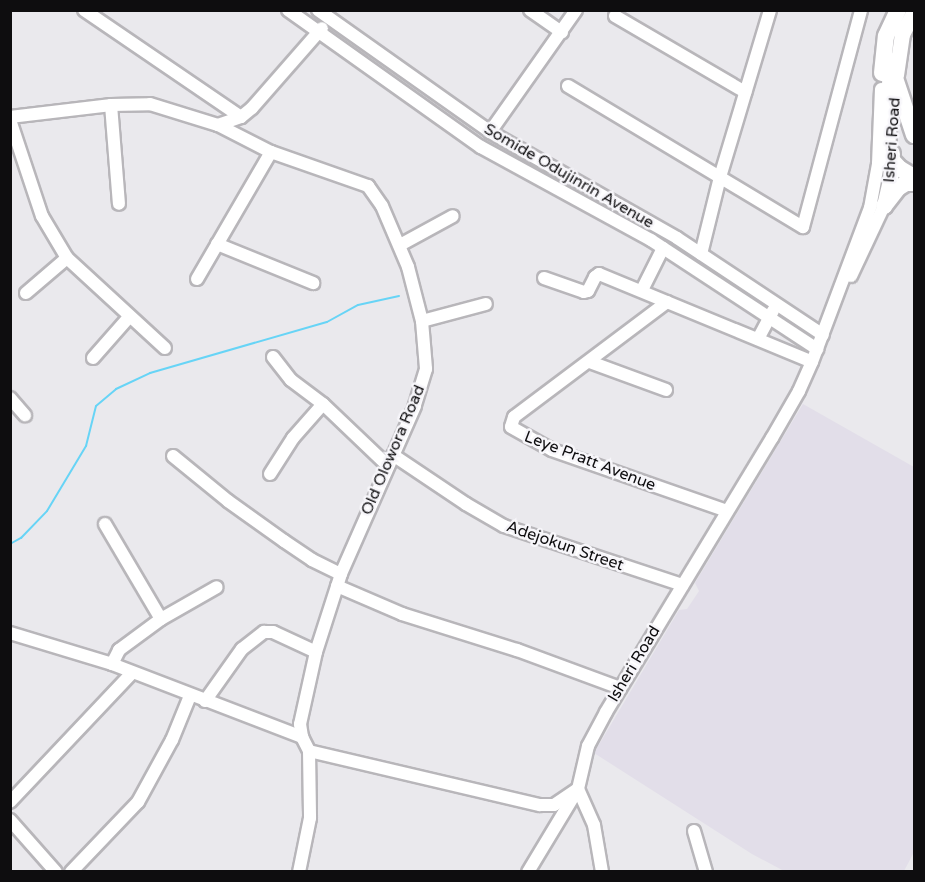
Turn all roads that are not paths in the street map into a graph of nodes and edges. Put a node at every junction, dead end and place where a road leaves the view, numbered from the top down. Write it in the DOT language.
graph roads {
  1 [pos="84,10"];
  2 [pos="288,10"];
  3 [pos="318,10"];
  4 [pos="530,10"];
  5 [pos="576,10"];
  6 [pos="770,10"];
  7 [pos="861,10"];
  8 [pos="898,10"];
  9 [pos="907,10"];
  10 [pos="915,11"];
  11 [pos="615,16"];
  12 [pos="334,21"];
  13 [pos="316,32"];
  14 [pos="562,32"];
  15 [pos="891,61"];
  16 [pos="889,85"];
  17 [pos="568,86"];
  18 [pos="745,92"];
  19 [pos="111,105"];
  20 [pos="241,117"];
  21 [pos="10,119"];
  22 [pos="218,125"];
  23 [pos="490,132"];
  24 [pos="915,135"];
  25 [pos="519,149"];
  26 [pos="271,152"];
  27 [pos="892,161"];
  28 [pos="511,164"];
  29 [pos="720,177"];
  30 [pos="915,177"];
  31 [pos="915,183"];
  32 [pos="119,204"];
  33 [pos="884,206"];
  34 [pos="453,216"];
  35 [pos="217,244"];
  36 [pos="400,245"];
  37 [pos="663,248"];
  38 [pos="701,254"];
  39 [pos="67,258"];
  40 [pos="544,278"];
  41 [pos="197,279"];
  42 [pos="313,283"];
  43 [pos="642,290"];
  44 [pos="26,293"];
  45 [pos="838,298"];
  46 [pos="667,302"];
  47 [pos="777,302"];
  48 [pos="486,304"];
  49 [pos="769,316"];
  50 [pos="129,317"];
  51 [pos="422,321"];
  52 [pos="824,335"];
  53 [pos="758,339"];
  54 [pos="165,348"];
  55 [pos="817,349"];
  56 [pos="273,357"];
  57 [pos="93,358"];
  58 [pos="590,362"];
  59 [pos="812,362"];
  60 [pos="666,390"];
  61 [pos="10,398"];
  62 [pos="323,405"];
  63 [pos="25,415"];
  64 [pos="173,456"];
  65 [pos="391,461"];
  66 [pos="270,474"];
  67 [pos="727,512"];
  68 [pos="105,524"];
  69 [pos="341,574"];
  70 [pos="682,585"];
  71 [pos="337,586"];
  72 [pos="217,587"];
  73 [pos="161,620"];
  74 [pos="10,633"];
  75 [pos="316,652"];
  76 [pos="112,664"];
  77 [pos="132,673"];
  78 [pos="620,688"];
  79 [pos="190,696"];
  80 [pos="205,701"];
  81 [pos="302,737"];
  82 [pos="309,751"];
  83 [pos="578,789"];
  84 [pos="10,802"];
  85 [pos="10,820"];
  86 [pos="694,831"];
  87 [pos="79,869"];
  88 [pos="56,872"];
  89 [pos="299,872"];
  90 [pos="528,872"];
  91 [pos="602,872"];
  92 [pos="706,872"];
  1 -- 20 [label="street"];
  2 -- 13 [label="street"];
  3 -- 12 [label="street, Somide Odujinrin Avenue"];
  4 -- 14 [label="street"];
  5 -- 14 [label="street"];
  6 -- 18 [label="street"];
  7 -- 29 [label="street"];
  8 -- 16 [label="highway"];
  9 -- 15 [label="main road, Isheri Road"];
  10 -- 16 [label="main road, Isheri Road"];
  11 -- 18 [label="street"];
  12 -- 13 [label="street"];
  12 -- 23 [label="street, Somide Odujinrin Avenue"];
  13 -- 20 [label="street"];
  13 -- 28 [label="street"];
  14 -- 23 [label="street"];
  15 -- 16 [label="main road, Isheri Road"];
  15 -- 27 [label="highway"];
  16 -- 24 [label="highway"];
  16 -- 27 [label="main road, Isheri Road"];
  16 -- 45 [label="street, Isheri Road"];
  17 -- 29 [label="street"];
  18 -- 29 [label="street"];
  19 -- 21 [label="street, Old Olowora Road"];
  19 -- 22 [label="street, Old Olowora Road"];
  19 -- 32 [label="street"];
  20 -- 22 [label="street"];
  21 -- 39 [label="street"];
  22 -- 26 [label="street, Old Olowora Road"];
  23 -- 25 [label="street, Somide Odujinrin Avenue"];
  25 -- 28 [label="street"];
  25 -- 38 [label="street, Somide Odujinrin Avenue"];
  26 -- 35 [label="street"];
  26 -- 36 [label="street, Old Olowora Road"];
  27 -- 30 [label="highway"];
  27 -- 33 [label="main road, Isheri Road"];
  28 -- 37 [label="street"];
  29 -- 38 [label="street"];
  31 -- 33 [label="highway"];
  33 -- 45 [label="street, Isheri Road"];
  34 -- 36 [label="street"];
  35 -- 41 [label="street"];
  35 -- 42 [label="street"];
  36 -- 51 [label="street, Old Olowora Road"];
  37 -- 43 [label="street"];
  37 -- 49 [label="street"];
  38 -- 47 [label="street, Somide Odujinrin Avenue"];
  39 -- 44 [label="street"];
  39 -- 50 [label="street"];
  40 -- 43 [label="street"];
  43 -- 46 [label="street"];
  45 -- 52 [label="street, Isheri Road"];
  46 -- 53 [label="street"];
  46 -- 58 [label="street, Leye Pratt Avenue"];
  47 -- 49 [label="street"];
  47 -- 52 [label="street, Somide Odujinrin Avenue"];
  48 -- 51 [label="street"];
  49 -- 53 [label="street"];
  49 -- 55 [label="street"];
  50 -- 54 [label="street"];
  50 -- 57 [label="street"];
  51 -- 65 [label="street, Old Olowora Road"];
  52 -- 55 [label="street, Isheri Road"];
  53 -- 59 [label="street"];
  55 -- 59 [label="street, Isheri Road"];
  56 -- 62 [label="street, Adejokun Street"];
  58 -- 60 [label="street"];
  58 -- 67 [label="street, Leye Pratt Avenue"];
  59 -- 67 [label="street, Isheri Road"];
  61 -- 63 [label="street"];
  62 -- 65 [label="street, Adejokun Street"];
  62 -- 66 [label="street"];
  64 -- 69 [label="street"];
  65 -- 69 [label="street, Old Olowora Road"];
  65 -- 70 [label="street, Adejokun Street"];
  67 -- 70 [label="street, Isheri Road"];
  68 -- 73 [label="street"];
  69 -- 71 [label="street, Old Olowora Road"];
  70 -- 78 [label="street, Isheri Road"];
  71 -- 75 [label="street, Old Olowora Road"];
  71 -- 78 [label="street"];
  72 -- 73 [label="street"];
  73 -- 76 [label="street"];
  74 -- 76 [label="street"];
  75 -- 80 [label="street"];
  75 -- 81 [label="street, Old Olowora Road"];
  76 -- 77 [label="street"];
  77 -- 79 [label="street"];
  77 -- 84 [label="street"];
  78 -- 83 [label="street, Isheri Road"];
  79 -- 80 [label="street"];
  79 -- 87 [label="street"];
  80 -- 81 [label="street"];
  81 -- 82 [label="street, Old Olowora Road"];
  82 -- 83 [label="street"];
  82 -- 89 [label="street, Old Olowora Road"];
  83 -- 90 [label="street, Isheri Road"];
  83 -- 91 [label="street"];
  85 -- 88 [label="street"];
  86 -- 92 [label="street"];
}
